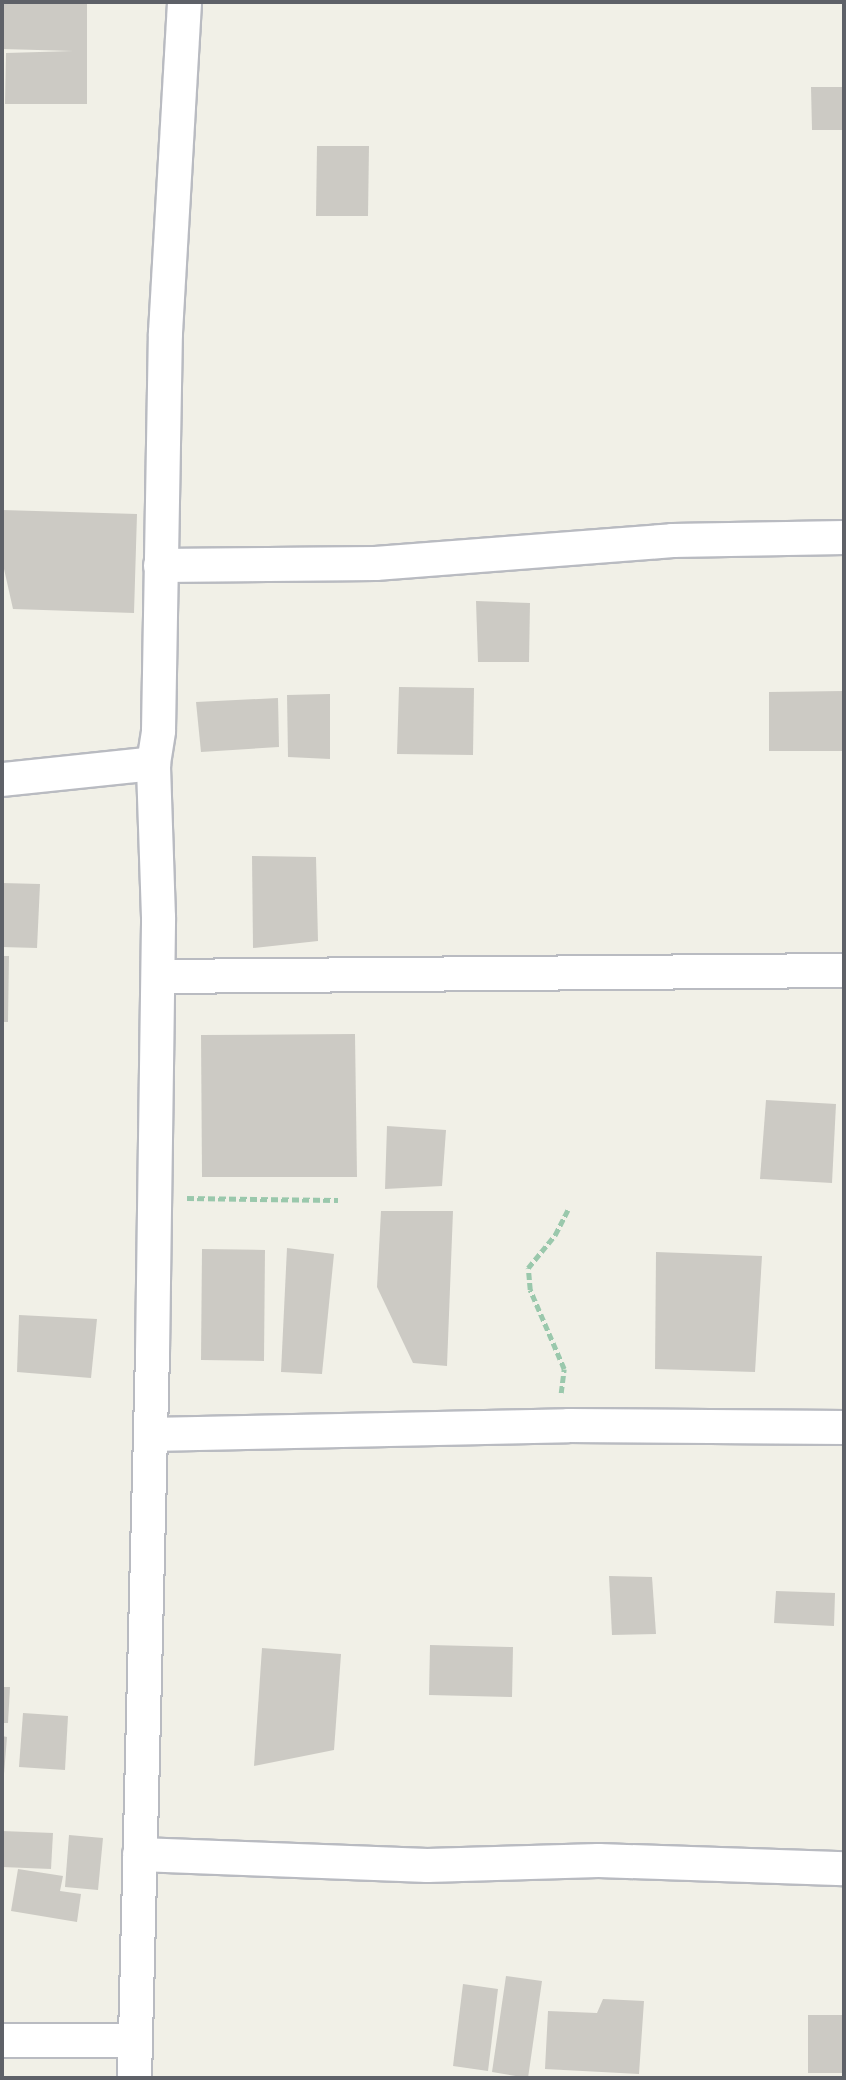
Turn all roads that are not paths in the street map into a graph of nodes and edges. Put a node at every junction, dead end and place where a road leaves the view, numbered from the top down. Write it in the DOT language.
graph roads {
  1 [pos="184,2"];
  2 [pos="844,537"];
  3 [pos="160,565"];
  4 [pos="153,763"];
  5 [pos="2,779"];
  6 [pos="844,970"];
  7 [pos="158,976"];
  8 [pos="844,1427"];
  9 [pos="150,1434"];
  10 [pos="139,1854"];
  11 [pos="844,1868"];
  12 [pos="2,2040"];
  13 [pos="134,2040"];
  14 [pos="134,2078"];
  1 -- 3 [label="street"];
  2 -- 3 [label="street"];
  3 -- 4 [label="street"];
  4 -- 5 [label="street"];
  4 -- 7 [label="street"];
  6 -- 7 [label="street"];
  7 -- 9 [label="street"];
  8 -- 9 [label="street"];
  9 -- 10 [label="street"];
  10 -- 11 [label="street"];
  10 -- 13 [label="street"];
  12 -- 13 [label="street"];
  13 -- 14 [label="street"];
}
